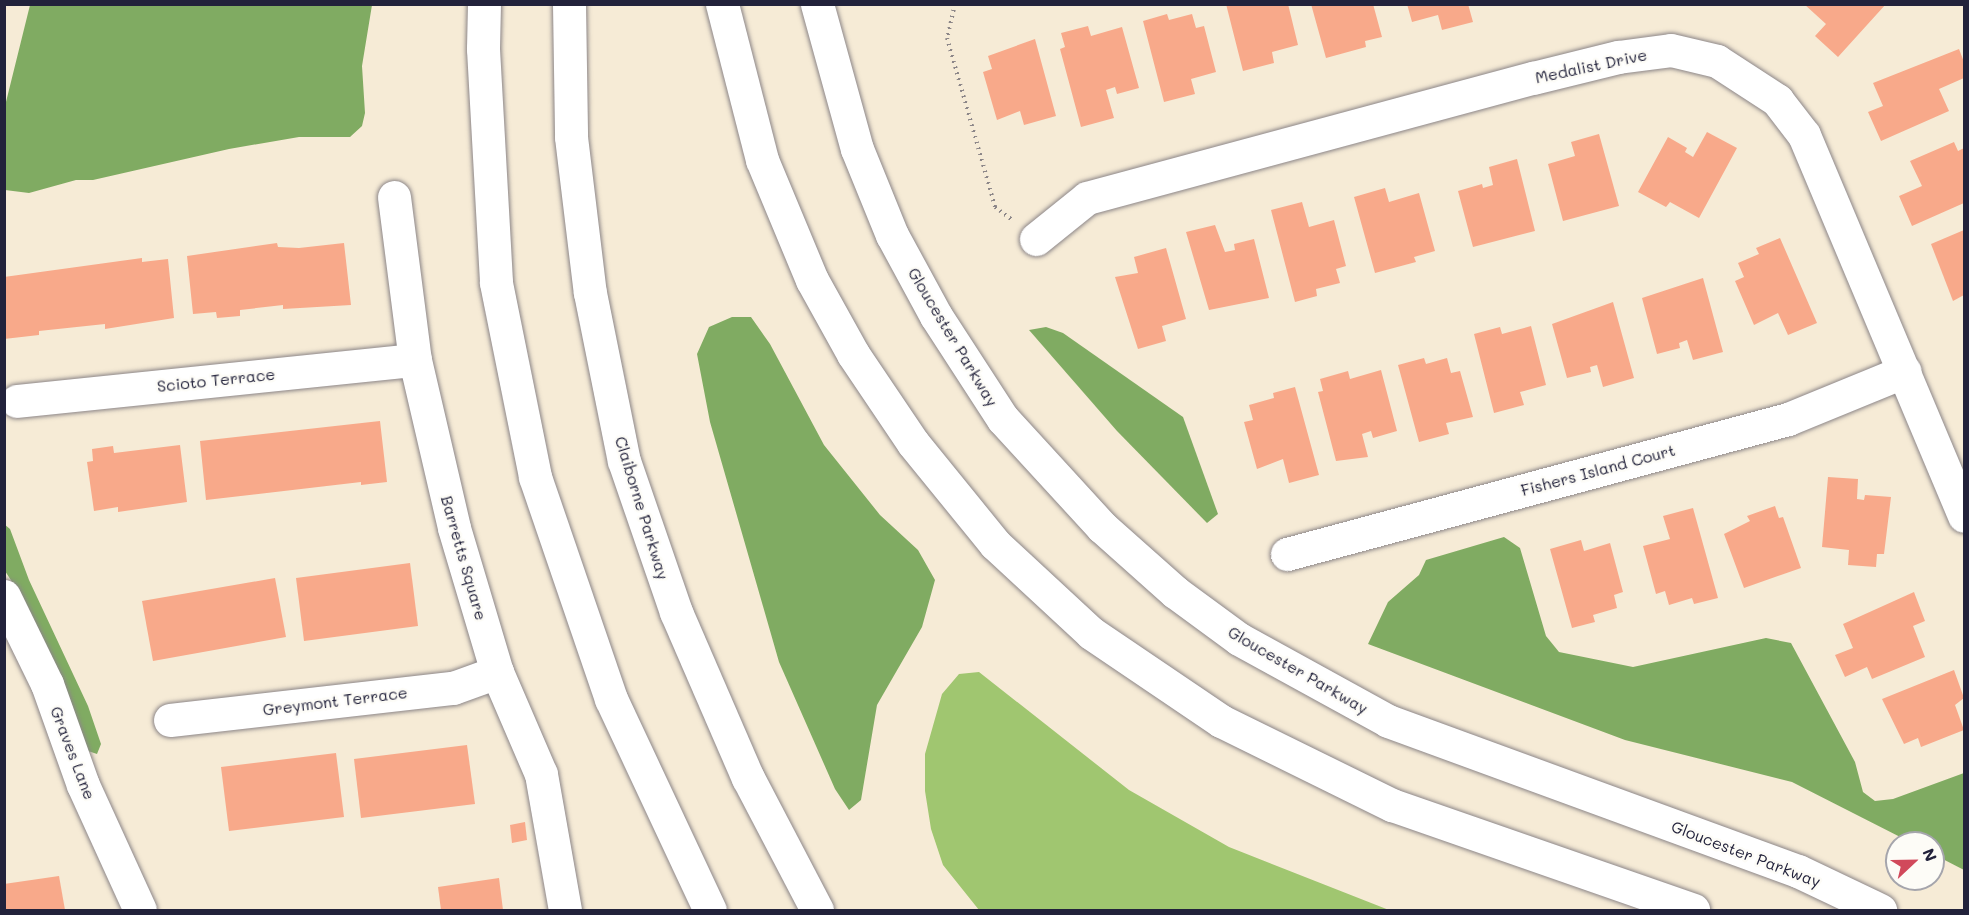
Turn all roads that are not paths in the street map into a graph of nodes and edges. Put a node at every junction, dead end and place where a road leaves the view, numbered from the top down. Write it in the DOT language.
graph roads {
  1 [pos="484,4"];
  2 [pos="569,4"];
  3 [pos="722,4"];
  4 [pos="817,4"];
  5 [pos="394,197"];
  6 [pos="1036,239"];
  7 [pos="415,360"];
  8 [pos="1905,371"];
  9 [pos="17,401"];
  10 [pos="1965,516"];
  11 [pos="1287,554"];
  12 [pos="4,596"];
  13 [pos="497,672"];
  14 [pos="170,720"];
  15 [pos="140,910"];
  16 [pos="565,910"];
  17 [pos="710,910"];
  18 [pos="817,910"];
  19 [pos="1693,910"];
  20 [pos="1880,910"];
  1 -- 17 [label="main road"];
  2 -- 18 [label="main road, Claiborne Parkway"];
  3 -- 19 [label="main road"];
  4 -- 20 [label="main road, Gloucester Parkway"];
  5 -- 7 [label="main road, Barretts Square"];
  6 -- 8 [label="main road, Medalist Drive"];
  7 -- 9 [label="main road, Scioto Terrace"];
  7 -- 13 [label="main road, Barretts Square"];
  8 -- 10 [label="main road, Medalist Drive"];
  8 -- 11 [label="main road, Fishers Island Court"];
  12 -- 15 [label="main road, Graves Lane"];
  13 -- 14 [label="main road, Greymont Terrace"];
  13 -- 16 [label="main road, Barretts Square"];
}
